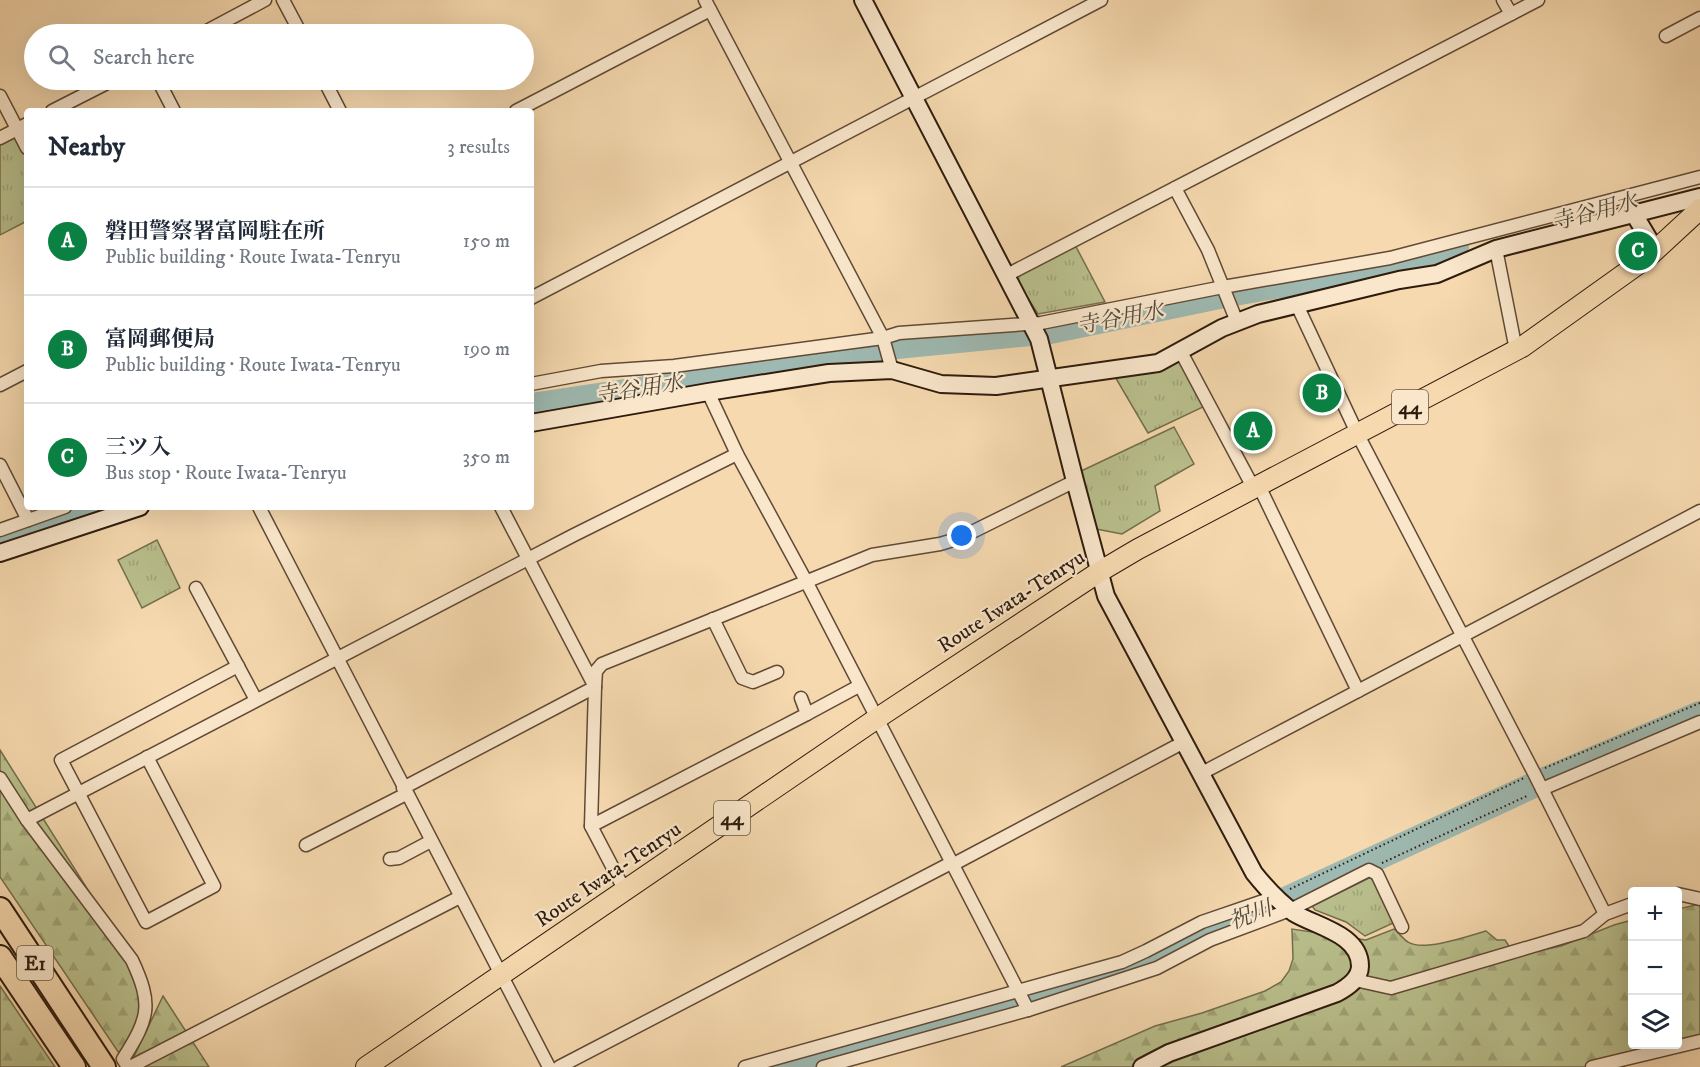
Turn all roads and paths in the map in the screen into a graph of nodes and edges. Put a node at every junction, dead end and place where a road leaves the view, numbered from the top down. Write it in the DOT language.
graph roads {
  1 [pos="265,0"];
  2 [pos="283,0"];
  3 [pos="863,0"];
  4 [pos="1101,0"];
  5 [pos="1503,0"];
  6 [pos="1538,0"];
  7 [pos="708,5"];
  8 [pos="1510,14"];
  9 [pos="1700,18"];
  10 [pos="220,24"];
  11 [pos="296,24"];
  12 [pos="1666,36"];
  13 [pos="93,90"];
  14 [pos="163,90"];
  15 [pos="329,90"];
  16 [pos="0,96"];
  17 [pos="914,98"];
  18 [pos="58,108"];
  19 [pos="172,108"];
  20 [pos="338,108"];
  21 [pos="521,108"];
  22 [pos="22,127"];
  23 [pos="0,138"];
  24 [pos="791,163"];
  25 [pos="1700,177"];
  26 [pos="1175,188"];
  27 [pos="1700,197"];
  28 [pos="1700,209"];
  29 [pos="1634,214"];
  30 [pos="1496,249"];
  31 [pos="1648,257"];
  32 [pos="1007,275"];
  33 [pos="1223,287"];
  34 [pos="534,296"];
  35 [pos="1297,304"];
  36 [pos="1237,322"];
  37 [pos="1032,323"];
  38 [pos="885,345"];
  39 [pos="1516,350"];
  40 [pos="1181,352"];
  41 [pos="892,370"];
  42 [pos="24,373"];
  43 [pos="1050,378"];
  44 [pos="534,383"];
  45 [pos="0,385"];
  46 [pos="708,392"];
  47 [pos="534,422"];
  48 [pos="1358,435"];
  49 [pos="737,454"];
  50 [pos="0,465"];
  51 [pos="1075,481"];
  52 [pos="1256,487"];
  53 [pos="56,510"];
  54 [pos="131,510"];
  55 [pos="261,510"];
  56 [pos="503,510"];
  57 [pos="1700,511"];
  58 [pos="28,520"];
  59 [pos="0,530"];
  60 [pos="0,553"];
  61 [pos="528,559"];
  62 [pos="1099,572"];
  63 [pos="806,581"];
  64 [pos="196,588"];
  65 [pos="713,619"];
  66 [pos="1463,635"];
  67 [pos="338,658"];
  68 [pos="238,666"];
  69 [pos="777,672"];
  70 [pos="859,686"];
  71 [pos="595,687"];
  72 [pos="1358,691"];
  73 [pos="801,698"];
  74 [pos="256,700"];
  75 [pos="1700,703"];
  76 [pos="807,714"];
  77 [pos="876,719"];
  78 [pos="1700,722"];
  79 [pos="1184,742"];
  80 [pos="147,757"];
  81 [pos="1535,773"];
  82 [pos="1200,774"];
  83 [pos="0,778"];
  84 [pos="1542,788"];
  85 [pos="405,791"];
  86 [pos="78,793"];
  87 [pos="27,820"];
  88 [pos="591,825"];
  89 [pos="431,841"];
  90 [pos="306,845"];
  91 [pos="390,859"];
  92 [pos="952,864"];
  93 [pos="1369,870"];
  94 [pos="626,891"];
  95 [pos="1682,895"];
  96 [pos="460,897"];
  97 [pos="1700,899"];
  98 [pos="1282,903"];
  99 [pos="1628,905"];
  100 [pos="0,909"];
  101 [pos="1605,914"];
  102 [pos="1402,927"];
  103 [pos="0,957"];
  104 [pos="501,976"];
  105 [pos="1355,981"];
  106 [pos="1017,990"];
  107 [pos="1028,1010"];
  108 [pos="1700,1041"];
  109 [pos="74,1067"];
  110 [pos="104,1067"];
  111 [pos="129,1067"];
  112 [pos="366,1067"];
  113 [pos="549,1067"];
  114 [pos="558,1067"];
  115 [pos="745,1067"];
  116 [pos="823,1067"];
  117 [pos="1142,1067"];
  118 [pos="1593,1067"];
  1 -- 10 [label="street"];
  2 -- 11 [label="street"];
  3 -- 17 [label="street"];
  4 -- 17 [label="street"];
  5 -- 8 [label="street"];
  6 -- 8 [label="street"];
  7 -- 21 [label="street"];
  7 -- 24 [label="street"];
  8 -- 26 [label="street"];
  9 -- 12 [label="street"];
  13 -- 18 [label="street"];
  14 -- 19 [label="street"];
  15 -- 20 [label="street"];
  16 -- 22 [label="street"];
  17 -- 24 [label="street"];
  17 -- 32 [label="street"];
  22 -- 23 [label="street"];
  24 -- 34 [label="street"];
  24 -- 38 [label="street"];
  25 -- 33 [label="street"];
  26 -- 32 [label="street"];
  26 -- 33 [label="street"];
  27 -- 29 [label="street"];
  28 -- 31 [label="main road, Route Iwata-Tenryu / 44"];
  29 -- 30 [label="street"];
  29 -- 31 [label="street"];
  30 -- 35 [label="street"];
  30 -- 39 [label="street"];
  31 -- 39 [label="main road, Route Iwata-Tenryu / 44"];
  32 -- 37 [label="street"];
  33 -- 36 [label="street"];
  33 -- 37 [label="street"];
  35 -- 36 [label="street"];
  35 -- 48 [label="street"];
  36 -- 40 [label="street"];
  37 -- 38 [label="street"];
  37 -- 43 [label="street"];
  38 -- 41 [label="street"];
  38 -- 44 [label="street"];
  39 -- 48 [label="main road, Route Iwata-Tenryu / 44"];
  40 -- 43 [label="street"];
  40 -- 52 [label="street"];
  41 -- 43 [label="street"];
  41 -- 46 [label="street"];
  42 -- 45 [label="street"];
  43 -- 51 [label="street"];
  46 -- 47 [label="street"];
  46 -- 49 [label="street"];
  48 -- 52 [label="main road, Route Iwata-Tenryu / 44"];
  48 -- 66 [label="street"];
  49 -- 61 [label="street"];
  49 -- 63 [label="street"];
  50 -- 58 [label="street"];
  51 -- 62 [label="street"];
  51 -- 63 [label="street"];
  52 -- 62 [label="main road, Route Iwata-Tenryu / 44"];
  52 -- 72 [label="street"];
  53 -- 58 [label="street"];
  54 -- 60 [label="street"];
  55 -- 67 [label="street"];
  56 -- 61 [label="street"];
  57 -- 66 [label="street"];
  58 -- 59 [label="street"];
  61 -- 67 [label="street"];
  61 -- 71 [label="street"];
  62 -- 77 [label="main road, Route Iwata-Tenryu / 44"];
  62 -- 79 [label="street"];
  63 -- 65 [label="street"];
  63 -- 70 [label="street"];
  64 -- 68 [label="street"];
  65 -- 69 [label="street"];
  65 -- 71 [label="street"];
  66 -- 72 [label="street"];
  66 -- 81 [label="street"];
  67 -- 74 [label="street"];
  67 -- 85 [label="street"];
  68 -- 74 [label="street"];
  68 -- 86 [label="street"];
  70 -- 76 [label="street"];
  70 -- 77 [label="street"];
  71 -- 85 [label="street"];
  71 -- 88 [label="street"];
  72 -- 82 [label="street"];
  73 -- 76 [label="street"];
  74 -- 80 [label="street"];
  75 -- 81 [label="path"];
  76 -- 88 [label="street"];
  77 -- 92 [label="street"];
  77 -- 94 [label="main road, Route Iwata-Tenryu / 44"];
  78 -- 84 [label="street"];
  79 -- 82 [label="street"];
  79 -- 92 [label="street"];
  80 -- 86 [label="street"];
  80 -- 86 [label="street"];
  81 -- 84 [label="street"];
  81 -- 98 [label="path"];
  82 -- 98 [label="street"];
  83 -- 87 [label="street"];
  84 -- 93 [label="path"];
  84 -- 101 [label="street"];
  85 -- 89 [label="street"];
  85 -- 90 [label="street"];
  86 -- 87 [label="street"];
  87 -- 111 [label="street"];
  88 -- 94 [label="street"];
  89 -- 91 [label="street"];
  89 -- 96 [label="street"];
  92 -- 106 [label="street"];
  92 -- 114 [label="street"];
  93 -- 98 [label="street"];
  93 -- 102 [label="street"];
  94 -- 104 [label="main road, Route Iwata-Tenryu / 44"];
  95 -- 97 [label="street"];
  96 -- 104 [label="street"];
  96 -- 111 [label="street"];
  98 -- 105 [label="street"];
  98 -- 106 [label="street"];
  98 -- 107 [label="street"];
  99 -- 101 [label="street"];
  100 -- 110 [label="highway, E1"];
  101 -- 105 [label="street"];
  103 -- 109 [label="highway, E1"];
  104 -- 112 [label="main road, Route Iwata-Tenryu / 44"];
  104 -- 113 [label="street"];
  105 -- 117 [label="street"];
  106 -- 107 [label="street"];
  106 -- 115 [label="street"];
  107 -- 116 [label="street"];
  108 -- 118 [label="street"];
}
